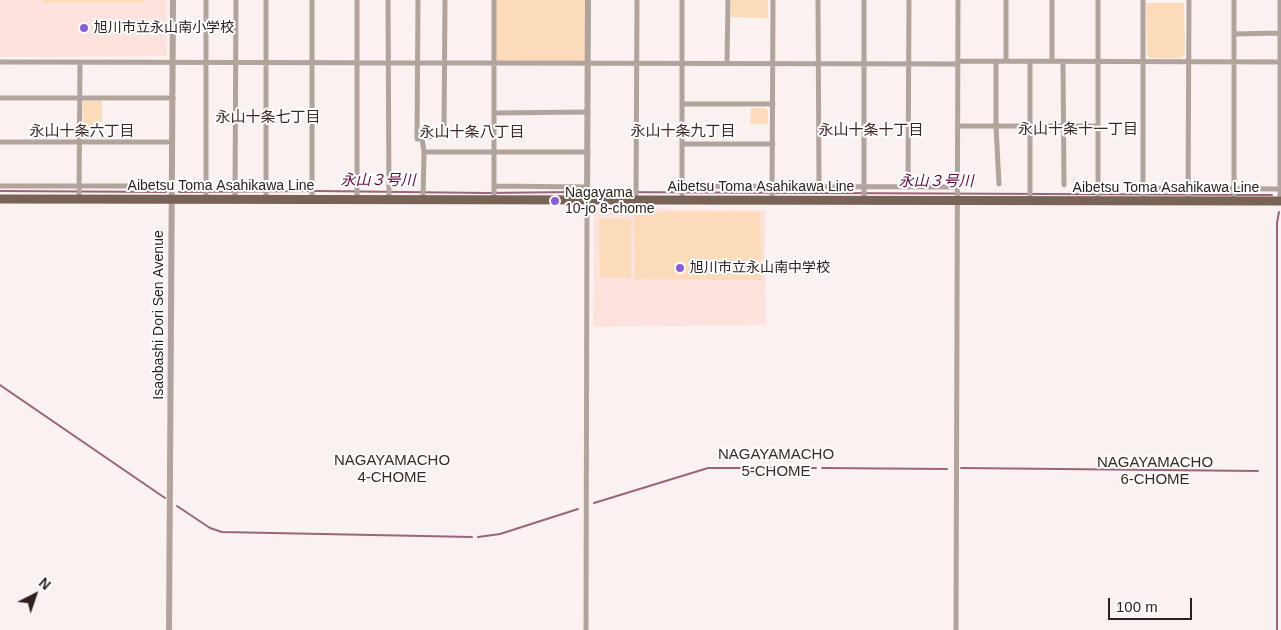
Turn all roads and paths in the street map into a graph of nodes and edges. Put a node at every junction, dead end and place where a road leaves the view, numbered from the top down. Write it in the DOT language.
graph roads {
  1 [pos="173,0"];
  2 [pos="206,0"];
  3 [pos="236,0"];
  4 [pos="266,0"];
  5 [pos="312,0"];
  6 [pos="357,0"];
  7 [pos="388,0"];
  8 [pos="418,0"];
  9 [pos="445,0"];
  10 [pos="494,0"];
  11 [pos="588,0"];
  12 [pos="637,0"];
  13 [pos="682,0"];
  14 [pos="728,0"];
  15 [pos="773,0"];
  16 [pos="818,0"];
  17 [pos="864,0"];
  18 [pos="909,0"];
  19 [pos="958,0"];
  20 [pos="1006,0"];
  21 [pos="1052,0"];
  22 [pos="1098,0"];
  23 [pos="1144,0"];
  24 [pos="1190,0"];
  25 [pos="1234,0"];
  26 [pos="1280,0"];
  27 [pos="1280,33"];
  28 [pos="1234,34"];
  29 [pos="1006,60"];
  30 [pos="996,61"];
  31 [pos="1030,61"];
  32 [pos="1052,61"];
  33 [pos="1063,61"];
  34 [pos="1098,61"];
  35 [pos="1144,61"];
  36 [pos="1189,61"];
  37 [pos="1234,61"];
  38 [pos="0,62"];
  39 [pos="172,62"];
  40 [pos="206,62"];
  41 [pos="235,62"];
  42 [pos="266,62"];
  43 [pos="311,62"];
  44 [pos="357,62"];
  45 [pos="388,62"];
  46 [pos="417,62"];
  47 [pos="445,62"];
  48 [pos="494,62"];
  49 [pos="958,62"];
  50 [pos="1280,62"];
  51 [pos="80,63"];
  52 [pos="588,63"];
  53 [pos="636,63"];
  54 [pos="682,63"];
  55 [pos="727,63"];
  56 [pos="773,63"];
  57 [pos="818,63"];
  58 [pos="864,63"];
  59 [pos="909,64"];
  60 [pos="0,98"];
  61 [pos="80,98"];
  62 [pos="173,98"];
  63 [pos="682,104"];
  64 [pos="773,104"];
  65 [pos="588,112"];
  66 [pos="494,113"];
  67 [pos="958,126"];
  68 [pos="996,126"];
  69 [pos="1030,126"];
  70 [pos="1097,126"];
  71 [pos="1063,127"];
  72 [pos="422,138"];
  73 [pos="0,142"];
  74 [pos="80,142"];
  75 [pos="172,142"];
  76 [pos="682,144"];
  77 [pos="773,144"];
  78 [pos="424,152"];
  79 [pos="494,152"];
  80 [pos="588,152"];
  81 [pos="999,184"];
  82 [pos="1064,185"];
  83 [pos="0,186"];
  84 [pos="172,186"];
  85 [pos="587,187"];
  86 [pos="819,187"];
  87 [pos="908,187"];
  88 [pos="957,187"];
  89 [pos="80,188"];
  90 [pos="1281,189"];
  91 [pos="494,193"];
  92 [pos="235,194"];
  93 [pos="266,194"];
  94 [pos="682,194"];
  95 [pos="772,194"];
  96 [pos="864,194"];
  97 [pos="206,195"];
  98 [pos="312,195"];
  99 [pos="357,195"];
  100 [pos="389,195"];
  101 [pos="423,195"];
  102 [pos="1143,195"];
  103 [pos="1189,195"];
  104 [pos="1234,195"];
  105 [pos="636,196"];
  106 [pos="1030,196"];
  107 [pos="1098,196"];
  108 [pos="79,198"];
  109 [pos="0,199"];
  110 [pos="172,199"];
  111 [pos="587,200"];
  112 [pos="957,201"];
  113 [pos="1281,202"];
  114 [pos="169,630"];
  115 [pos="586,630"];
  116 [pos="956,630"];
  1 -- 39 [label="street, Isaobashi Dori Sen Avenue"];
  2 -- 40 [label="street"];
  3 -- 41 [label="street"];
  4 -- 42 [label="street"];
  5 -- 43 [label="street"];
  6 -- 44 [label="street"];
  7 -- 45 [label="street"];
  8 -- 46 [label="street"];
  9 -- 47 [label="street"];
  10 -- 48 [label="street"];
  11 -- 52 [label="street"];
  12 -- 53 [label="street"];
  13 -- 54 [label="street"];
  14 -- 55 [label="street"];
  15 -- 56 [label="street"];
  16 -- 57 [label="street"];
  17 -- 58 [label="street"];
  18 -- 59 [label="street"];
  19 -- 49 [label="street"];
  20 -- 29 [label="street"];
  21 -- 32 [label="street"];
  22 -- 34 [label="street"];
  23 -- 35 [label="street"];
  24 -- 36 [label="street"];
  25 -- 28 [label="street"];
  26 -- 27 [label="street"];
  27 -- 28 [label="street"];
  27 -- 50 [label="street"];
  28 -- 37 [label="street"];
  29 -- 30 [label="street"];
  29 -- 31 [label="street"];
  30 -- 49 [label="street"];
  30 -- 68 [label="street"];
  31 -- 32 [label="street"];
  31 -- 69 [label="street"];
  32 -- 33 [label="street"];
  33 -- 34 [label="street"];
  33 -- 71 [label="street"];
  34 -- 35 [label="street"];
  34 -- 70 [label="street"];
  35 -- 36 [label="street"];
  35 -- 102 [label="street"];
  36 -- 37 [label="street"];
  36 -- 103 [label="street"];
  37 -- 50 [label="street"];
  37 -- 104 [label="street"];
  38 -- 51 [label="street"];
  39 -- 40 [label="street"];
  39 -- 51 [label="street"];
  39 -- 62 [label="street, Isaobashi Dori Sen Avenue"];
  40 -- 41 [label="street"];
  40 -- 97 [label="street"];
  41 -- 42 [label="street"];
  41 -- 92 [label="street"];
  42 -- 43 [label="street"];
  42 -- 93 [label="street"];
  43 -- 44 [label="street"];
  43 -- 98 [label="street"];
  44 -- 45 [label="street"];
  44 -- 99 [label="street"];
  45 -- 46 [label="street"];
  45 -- 100 [label="street"];
  46 -- 47 [label="street"];
  46 -- 72 [label="street"];
  47 -- 48 [label="street"];
  47 -- 72 [label="street"];
  48 -- 52 [label="street"];
  48 -- 66 [label="street"];
  49 -- 59 [label="street"];
  49 -- 67 [label="street"];
  50 -- 90 [label="street"];
  51 -- 61 [label="street"];
  52 -- 53 [label="street"];
  52 -- 65 [label="street"];
  53 -- 54 [label="street"];
  53 -- 105 [label="street"];
  54 -- 55 [label="street"];
  54 -- 63 [label="street"];
  55 -- 56 [label="street"];
  56 -- 57 [label="street"];
  56 -- 64 [label="street"];
  57 -- 58 [label="street"];
  57 -- 86 [label="street"];
  58 -- 59 [label="street"];
  58 -- 96 [label="street"];
  59 -- 87 [label="street"];
  60 -- 61 [label="street"];
  61 -- 62 [label="street"];
  61 -- 74 [label="street"];
  62 -- 75 [label="street, Isaobashi Dori Sen Avenue"];
  63 -- 64 [label="street"];
  63 -- 76 [label="street"];
  64 -- 77 [label="street"];
  65 -- 66 [label="street"];
  65 -- 80 [label="street"];
  66 -- 79 [label="street"];
  67 -- 68 [label="street"];
  67 -- 88 [label="street"];
  68 -- 69 [label="street"];
  68 -- 81 [label="street"];
  69 -- 71 [label="street"];
  69 -- 106 [label="street"];
  70 -- 71 [label="street"];
  70 -- 107 [label="street"];
  71 -- 82 [label="street"];
  72 -- 78 [label="street"];
  73 -- 74 [label="street"];
  74 -- 75 [label="street"];
  74 -- 89 [label="street"];
  75 -- 84 [label="street, Isaobashi Dori Sen Avenue"];
  76 -- 77 [label="street"];
  76 -- 94 [label="street"];
  77 -- 95 [label="street"];
  78 -- 79 [label="street"];
  78 -- 101 [label="street"];
  79 -- 80 [label="street"];
  79 -- 91 [label="street"];
  80 -- 85 [label="street"];
  83 -- 89 [label="street"];
  84 -- 89 [label="street"];
  84 -- 110 [label="street, Isaobashi Dori Sen Avenue"];
  85 -- 91 [label="street"];
  85 -- 111 [label="street"];
  86 -- 95 [label="street"];
  86 -- 96 [label="street"];
  87 -- 88 [label="street"];
  87 -- 96 [label="street"];
  88 -- 112 [label="street"];
  89 -- 108 [label="street"];
  90 -- 104 [label="street"];
  90 -- 113 [label="street"];
  91 -- 101 [label="main road, Aibetsu Toma Asahikawa Line"];
  91 -- 111 [label="main road, Aibetsu Toma Asahikawa Line"];
  92 -- 93 [label="main road, Aibetsu Toma Asahikawa Line"];
  92 -- 97 [label="main road, Aibetsu Toma Asahikawa Line"];
  93 -- 98 [label="main road, Aibetsu Toma Asahikawa Line"];
  94 -- 95 [label="main road, Aibetsu Toma Asahikawa Line"];
  94 -- 95 [label="street"];
  94 -- 105 [label="main road, Aibetsu Toma Asahikawa Line"];
  95 -- 96 [label="main road, Aibetsu Toma Asahikawa Line"];
  96 -- 112 [label="main road, Aibetsu Toma Asahikawa Line"];
  97 -- 110 [label="main road, Aibetsu Toma Asahikawa Line"];
  98 -- 99 [label="main road, Aibetsu Toma Asahikawa Line"];
  99 -- 100 [label="main road, Aibetsu Toma Asahikawa Line"];
  100 -- 101 [label="main road, Aibetsu Toma Asahikawa Line"];
  102 -- 103 [label="main road, Aibetsu Toma Asahikawa Line"];
  102 -- 103 [label="street"];
  102 -- 107 [label="main road, Aibetsu Toma Asahikawa Line"];
  103 -- 104 [label="main road, Aibetsu Toma Asahikawa Line"];
  103 -- 104 [label="street"];
  104 -- 113 [label="main road, Aibetsu Toma Asahikawa Line"];
  105 -- 111 [label="main road, Aibetsu Toma Asahikawa Line"];
  106 -- 107 [label="main road, Aibetsu Toma Asahikawa Line"];
  106 -- 112 [label="main road, Aibetsu Toma Asahikawa Line"];
  108 -- 109 [label="main road, Aibetsu Toma Asahikawa Line"];
  108 -- 110 [label="main road, Aibetsu Toma Asahikawa Line"];
  110 -- 114 [label="street, Isaobashi Dori Sen Avenue"];
  111 -- 115 [label="street"];
  112 -- 116 [label="street"];
}
